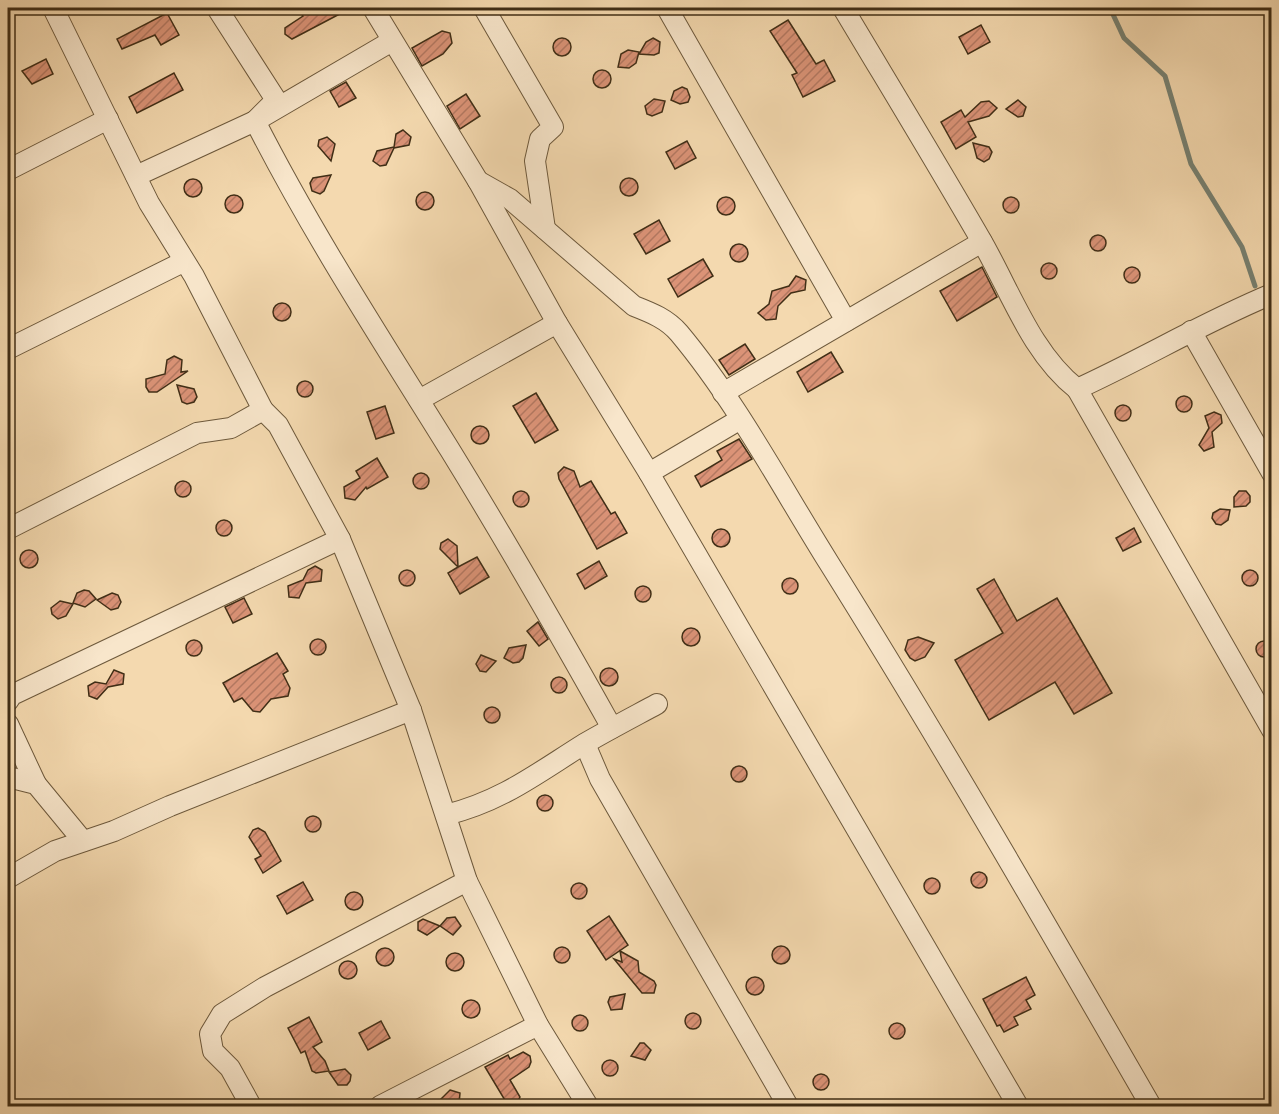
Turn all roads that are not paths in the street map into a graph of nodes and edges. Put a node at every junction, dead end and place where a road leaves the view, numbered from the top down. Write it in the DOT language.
graph roads {
  1 [pos="52,8"];
  2 [pos="217,8"];
  3 [pos="373,8"];
  4 [pos="484,8"];
  5 [pos="667,8"];
  6 [pos="843,8"];
  7 [pos="392,41"];
  8 [pos="108,119"];
  9 [pos="255,121"];
  10 [pos="8,170"];
  11 [pos="136,176"];
  12 [pos="478,182"];
  13 [pos="545,229"];
  14 [pos="982,242"];
  15 [pos="183,262"];
  16 [pos="1272,294"];
  17 [pos="846,321"];
  18 [pos="557,323"];
  19 [pos="1191,331"];
  20 [pos="8,349"];
  21 [pos="1077,389"];
  22 [pos="723,393"];
  23 [pos="419,400"];
  24 [pos="263,410"];
  25 [pos="740,420"];
  26 [pos="649,473"];
  27 [pos="1272,473"];
  28 [pos="8,529"];
  29 [pos="340,539"];
  30 [pos="8,701"];
  31 [pos="657,704"];
  32 [pos="411,710"];
  33 [pos="8,724"];
  34 [pos="612,728"];
  35 [pos="1272,730"];
  36 [pos="585,744"];
  37 [pos="8,777"];
  38 [pos="36,784"];
  39 [pos="446,815"];
  40 [pos="83,842"];
  41 [pos="8,878"];
  42 [pos="467,881"];
  43 [pos="538,1025"];
  44 [pos="250,1107"];
  45 [pos="380,1107"];
  46 [pos="588,1107"];
  47 [pos="788,1107"];
  48 [pos="1018,1107"];
  49 [pos="1150,1107"];
  1 -- 8 [label="street"];
  2 -- 9 [label="street"];
  3 -- 7 [label="street"];
  4 -- 13 [label="street"];
  5 -- 17 [label="street"];
  6 -- 14 [label="street"];
  7 -- 9 [label="street"];
  7 -- 12 [label="street"];
  8 -- 10 [label="street"];
  8 -- 11 [label="street"];
  9 -- 11 [label="street"];
  9 -- 23 [label="street"];
  11 -- 15 [label="street"];
  12 -- 13 [label="street"];
  12 -- 18 [label="street"];
  13 -- 22 [label="street"];
  14 -- 17 [label="street"];
  14 -- 21 [label="street"];
  15 -- 20 [label="street"];
  15 -- 24 [label="street"];
  16 -- 19 [label="street"];
  17 -- 22 [label="street"];
  18 -- 23 [label="street"];
  18 -- 26 [label="street"];
  19 -- 21 [label="street"];
  19 -- 27 [label="street"];
  21 -- 35 [label="street"];
  22 -- 25 [label="street"];
  23 -- 34 [label="street"];
  24 -- 28 [label="street"];
  24 -- 29 [label="street"];
  25 -- 26 [label="street"];
  25 -- 49 [label="street"];
  26 -- 48 [label="street"];
  29 -- 30 [label="street"];
  29 -- 32 [label="street"];
  31 -- 34 [label="street"];
  32 -- 39 [label="street"];
  32 -- 40 [label="street"];
  33 -- 38 [label="street"];
  34 -- 36 [label="street"];
  36 -- 39 [label="street"];
  36 -- 47 [label="street"];
  37 -- 38 [label="street"];
  38 -- 40 [label="street"];
  39 -- 42 [label="street"];
  40 -- 41 [label="street"];
  42 -- 43 [label="street"];
  42 -- 44 [label="street"];
  43 -- 45 [label="street"];
  43 -- 46 [label="street"];
}
